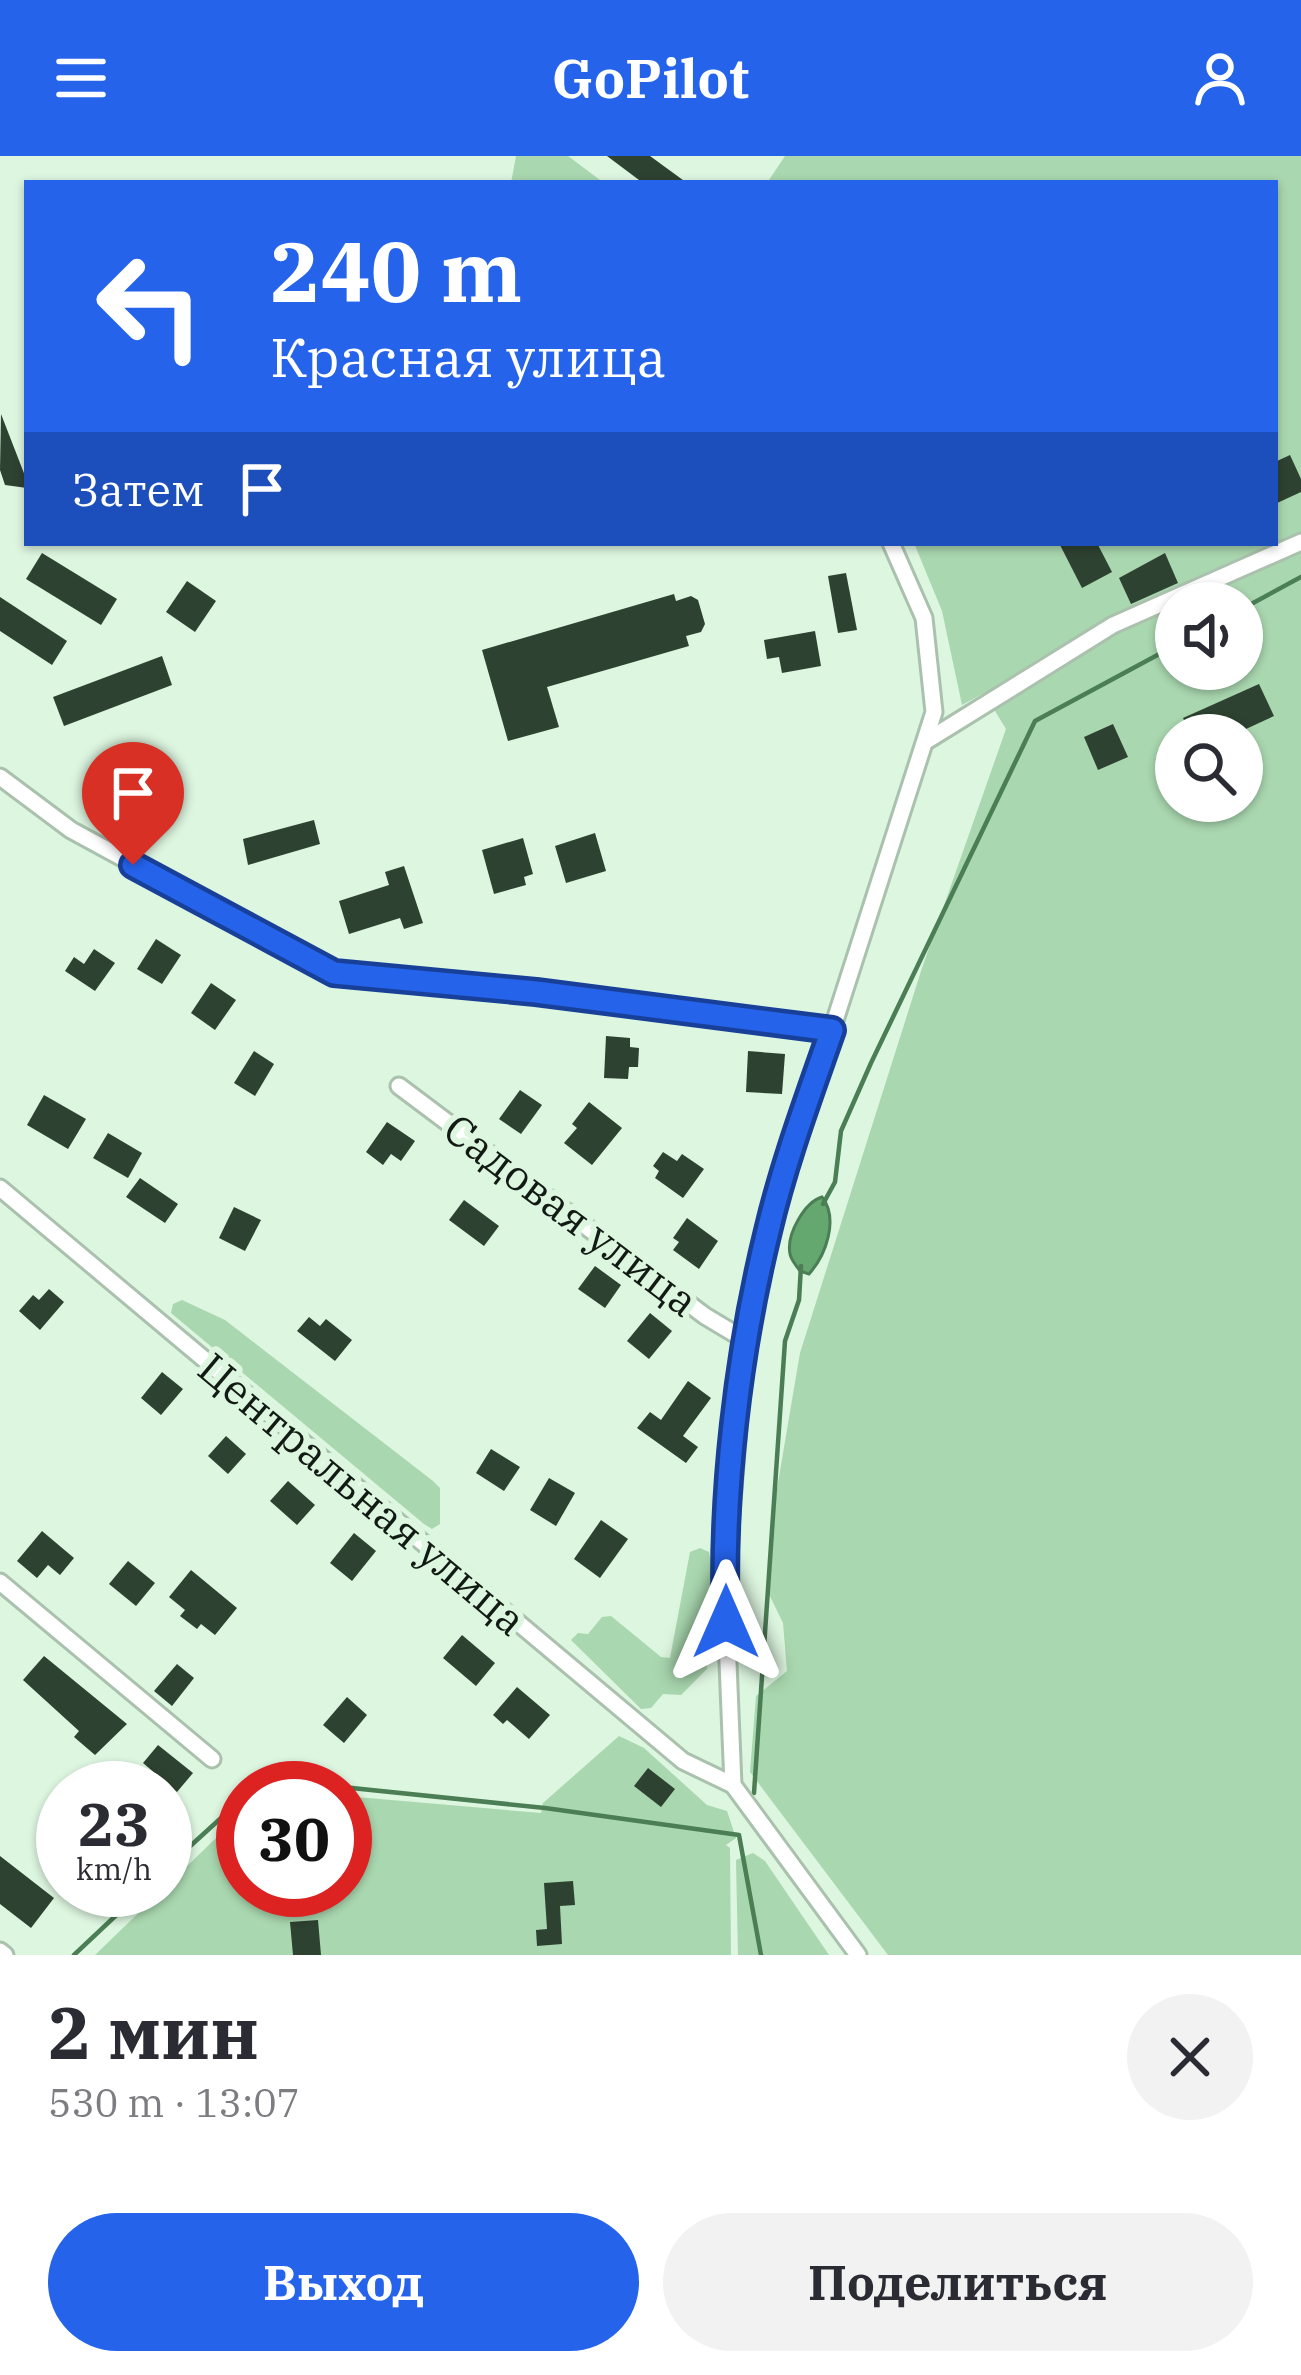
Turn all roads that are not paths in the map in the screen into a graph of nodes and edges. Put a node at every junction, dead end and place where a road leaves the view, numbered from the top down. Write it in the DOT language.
graph roads {
  1 [pos="1301,542"];
  2 [pos="892,546"];
  3 [pos="928,740"];
  4 [pos="0,777"];
  5 [pos="832,1030"];
  6 [pos="399,1086"];
  7 [pos="0,1188"];
  8 [pos="746,1340"];
  9 [pos="0,1582"];
  10 [pos="212,1759"];
  11 [pos="734,1785"];
  12 [pos="858,1955"];
  1 -- 3 [label="street"];
  2 -- 3 [label="street"];
  3 -- 5 [label="street"];
  4 -- 5 [label="street"];
  5 -- 8 [label="street"];
  6 -- 8 [label="street, Садовая улица"];
  7 -- 11 [label="street, Центральная улица"];
  8 -- 11 [label="street"];
  9 -- 10 [label="street"];
  11 -- 12 [label="street"];
}
